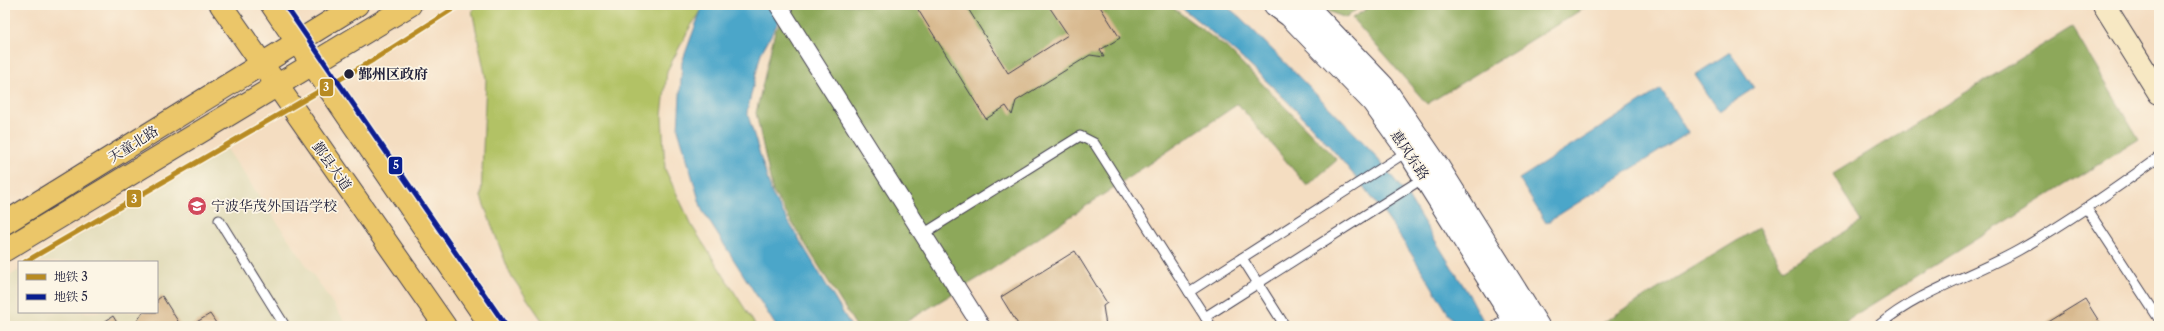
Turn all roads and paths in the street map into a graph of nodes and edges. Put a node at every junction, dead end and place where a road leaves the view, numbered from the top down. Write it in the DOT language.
graph roads {
  1 [pos="220,5"];
  2 [pos="272,5"];
  3 [pos="358,5"];
  4 [pos="410,5"];
  5 [pos="778,5"];
  6 [pos="1275,5"];
  7 [pos="1303,5"];
  8 [pos="2104,5"];
  9 [pos="297,42"];
  10 [pos="312,64"];
  11 [pos="261,65"];
  12 [pos="275,86"];
  13 [pos="2159,93"];
  14 [pos="1415,146"];
  15 [pos="2159,157"];
  16 [pos="1432,172"];
  17 [pos="2087,209"];
  18 [pos="219,220"];
  19 [pos="5,223"];
  20 [pos="923,234"];
  21 [pos="5,250"];
  22 [pos="1242,258"];
  23 [pos="1258,283"];
  24 [pos="1189,292"];
  25 [pos="1205,317"];
  26 [pos="1513,318"];
  27 [pos="2159,320"];
  28 [pos="285,326"];
  29 [pos="446,326"];
  30 [pos="491,326"];
  31 [pos="981,326"];
  32 [pos="1211,326"];
  33 [pos="1285,326"];
  34 [pos="1538,326"];
  35 [pos="1878,326"];
  1 -- 11 [label="main road, 鄞县大道"];
  2 -- 9 [label="main road"];
  3 -- 9 [label="main road, 天童北路"];
  4 -- 10 [label="main road"];
  5 -- 20 [label="street"];
  6 -- 14 [label="street, 惠风东路"];
  7 -- 14 [label="street, 惠风东路"];
  8 -- 13 [label="main road"];
  9 -- 10 [label="main road"];
  9 -- 11 [label="main road, 天童北路"];
  10 -- 12 [label="main road"];
  10 -- 30 [label="main road"];
  11 -- 12 [label="main road, 鄞县大道"];
  11 -- 19 [label="main road, 天童北路"];
  12 -- 21 [label="main road"];
  12 -- 29 [label="main road, 鄞县大道"];
  14 -- 16 [label="street, 惠风东路"];
  14 -- 22 [label="lane"];
  15 -- 17 [label="lane"];
  16 -- 23 [label="lane"];
  16 -- 26 [label="street, 惠风东路"];
  17 -- 27 [label="lane"];
  17 -- 35 [label="lane"];
  18 -- 28 [label="lane"];
  20 -- 24 [label="lane"];
  20 -- 31 [label="street"];
  22 -- 23 [label="lane"];
  22 -- 24 [label="lane"];
  23 -- 25 [label="lane"];
  23 -- 33 [label="lane"];
  24 -- 25 [label="lane"];
  25 -- 32 [label="lane"];
  26 -- 34 [label="street, 惠风东路"];
}
